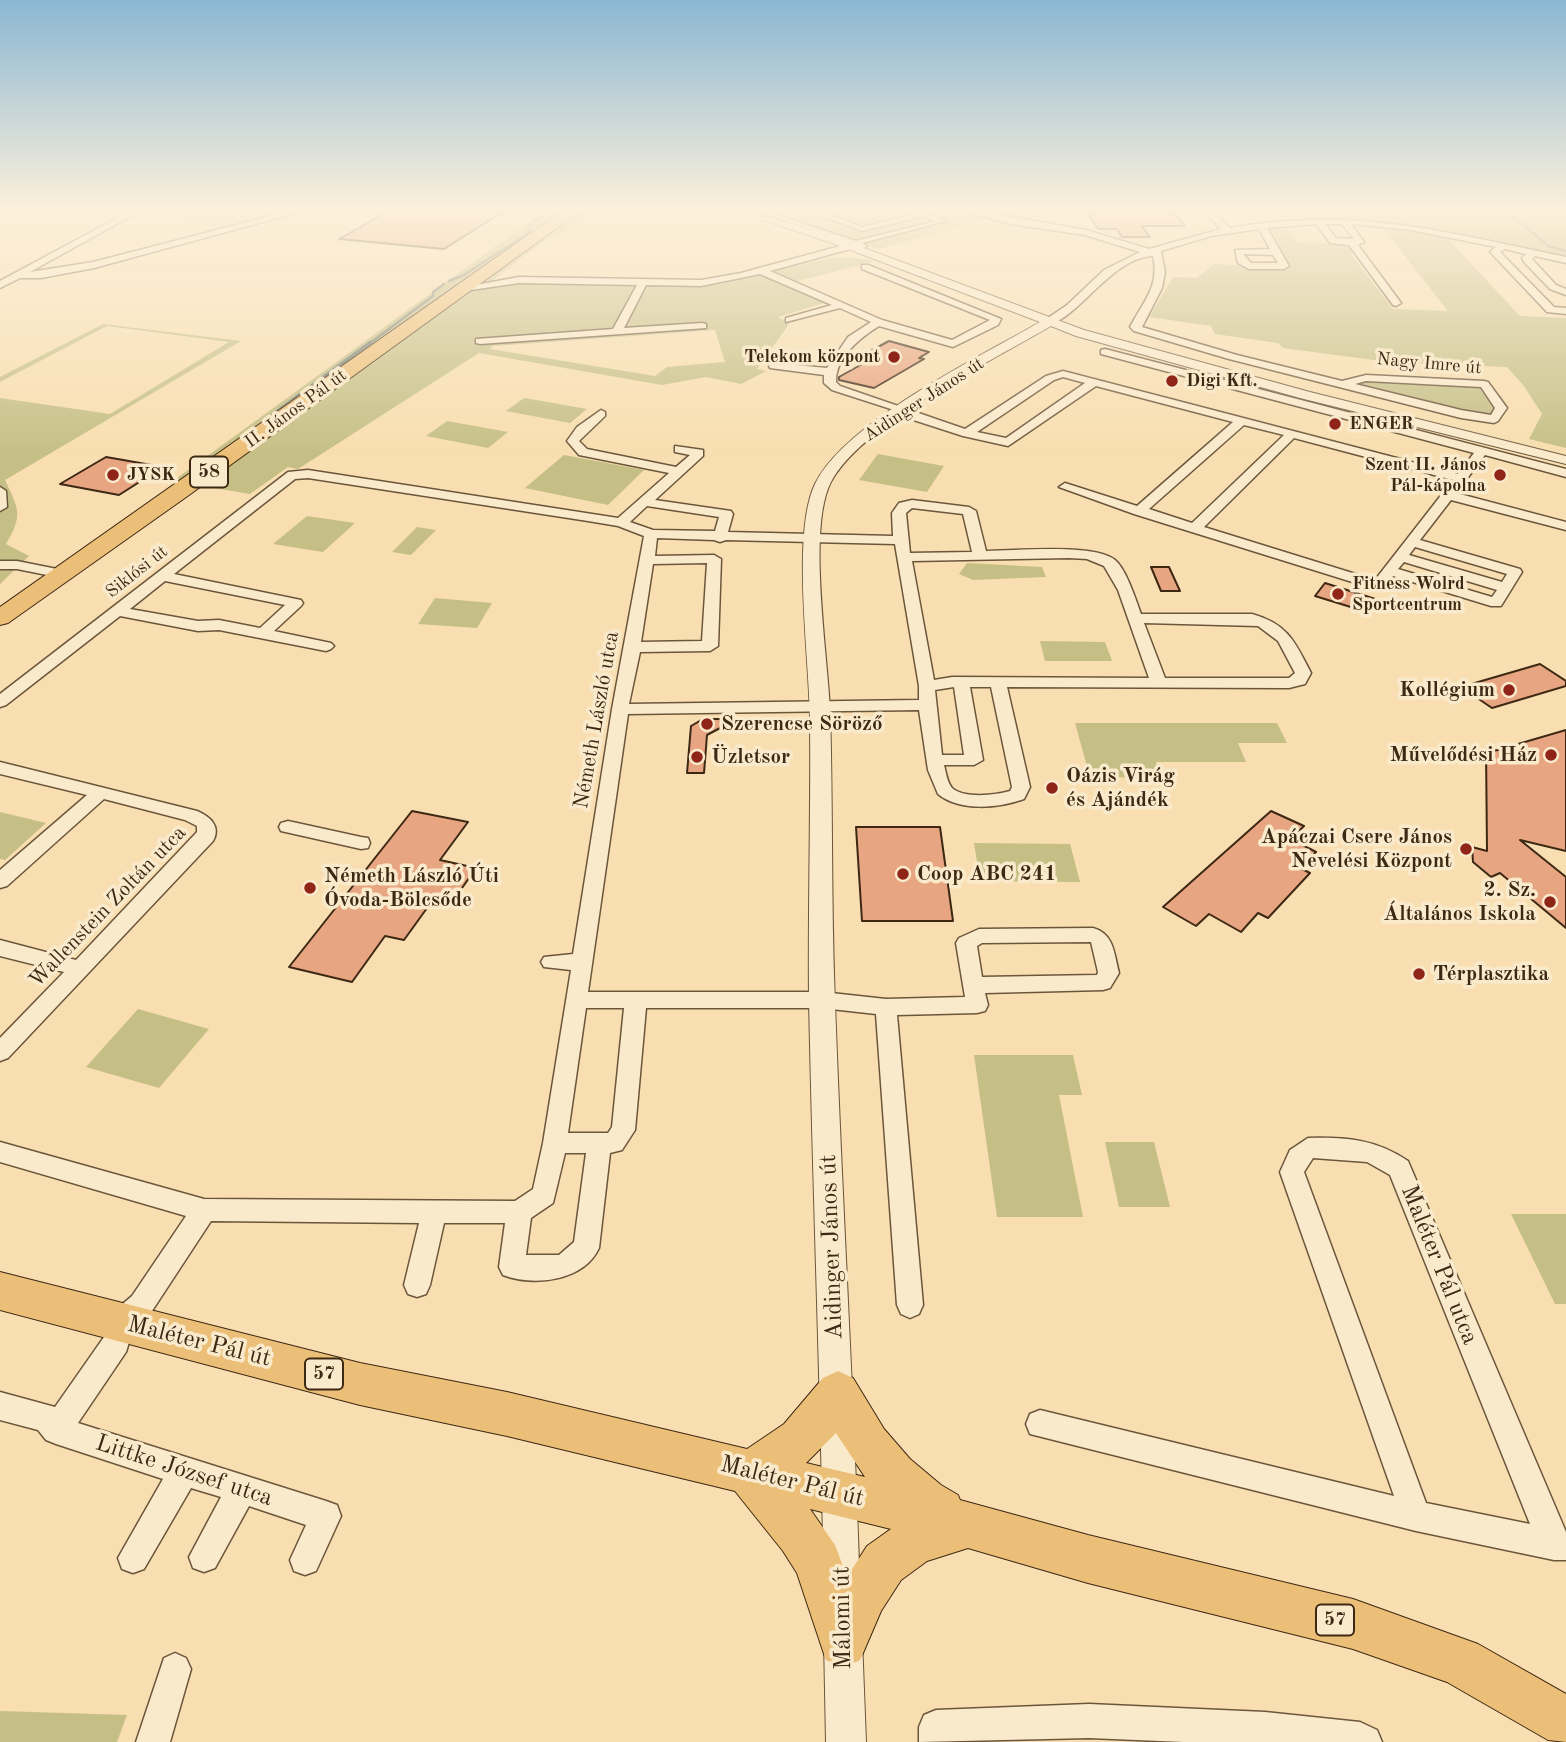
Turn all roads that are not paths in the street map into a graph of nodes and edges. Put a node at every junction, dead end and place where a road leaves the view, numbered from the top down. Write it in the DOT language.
graph roads {
  1 [pos="458,292"];
  2 [pos="638,292"];
  3 [pos="811,292"];
  4 [pos="929,292"];
  5 [pos="972,292"];
  6 [pos="1087,292"];
  7 [pos="1156,292"];
  8 [pos="1388,292"];
  9 [pos="1534,292"];
  10 [pos="1396,303"];
  11 [pos="841,305"];
  12 [pos="1566,311"];
  13 [pos="789,320"];
  14 [pos="878,321"];
  15 [pos="1049,322"];
  16 [pos="702,326"];
  17 [pos="617,332"];
  18 [pos="1080,333"];
  19 [pos="1022,338"];
  20 [pos="480,341"];
  21 [pos="1105,352"];
  22 [pos="774,366"];
  23 [pos="830,372"];
  24 [pos="1322,379"];
  25 [pos="1096,382"];
  26 [pos="1343,384"];
  27 [pos="1301,399"];
  28 [pos="901,410"];
  29 [pos="601,414"];
  30 [pos="1242,421"];
  31 [pos="1269,428"];
  32 [pos="967,433"];
  33 [pos="1292,434"];
  34 [pos="679,449"];
  35 [pos="1482,452"];
  36 [pos="1566,460"];
  37 [pos="679,471"];
  38 [pos="1566,473"];
  39 [pos="1460,478"];
  40 [pos="1065,487"];
  41 [pos="0,491"];
  42 [pos="1447,495"];
  43 [pos="645,502"];
  44 [pos="0,507"];
  45 [pos="1139,511"];
  46 [pos="621,523"];
  47 [pos="1566,526"];
  48 [pos="1195,528"];
  49 [pos="651,534"];
  50 [pos="720,538"];
  51 [pos="813,539"];
  52 [pos="901,540"];
  53 [pos="1412,542"];
  54 [pos="980,555"];
  55 [pos="904,557"];
  56 [pos="1401,557"];
  57 [pos="645,559"];
  58 [pos="0,565"];
  59 [pos="1390,571"];
  60 [pos="62,574"];
  61 [pos="164,576"];
  62 [pos="1506,588"];
  63 [pos="119,611"];
  64 [pos="0,618"];
  65 [pos="1135,618"];
  66 [pos="263,633"];
  67 [pos="326,646"];
  68 [pos="634,647"];
  69 [pos="961,682"];
  70 [pos="998,682"];
  71 [pos="1159,684"];
  72 [pos="927,686"];
  73 [pos="0,702"];
  74 [pos="925,705"];
  75 [pos="820,706"];
  76 [pos="620,709"];
  77 [pos="935,760"];
  78 [pos="0,768"];
  79 [pos="100,793"];
  80 [pos="288,827"];
  81 [pos="361,843"];
  82 [pos="0,881"];
  83 [pos="0,948"];
  84 [pos="551,962"];
  85 [pos="581,962"];
  86 [pos="81,968"];
  87 [pos="973,985"];
  88 [pos="636,999"];
  89 [pos="576,1000"];
  90 [pos="822,1000"];
  91 [pos="886,1007"];
  92 [pos="0,1052"];
  93 [pos="555,1143"];
  94 [pos="599,1143"];
  95 [pos="0,1152"];
  96 [pos="204,1210"];
  97 [pos="434,1212"];
  98 [pos="519,1212"];
  99 [pos="417,1285"];
  100 [pos="0,1291"];
  101 [pos="910,1305"];
  102 [pos="121,1322"];
  103 [pos="838,1393"];
  104 [pos="0,1406"];
  105 [pos="1040,1424"];
  106 [pos="56,1430"];
  107 [pos="184,1471"];
  108 [pos="748,1472"];
  109 [pos="242,1489"];
  110 [pos="841,1495"];
  111 [pos="1416,1516"];
  112 [pos="969,1525"];
  113 [pos="1560,1546"];
  114 [pos="204,1557"];
  115 [pos="133,1558"];
  116 [pos="304,1560"];
  117 [pos="843,1643"];
  118 [pos="175,1669"];
  119 [pos="1566,1722"];
  120 [pos="153,1742"];
  121 [pos="846,1742"];
  122 [pos="936,1742"];
  123 [pos="1365,1742"];
  1 -- 60 [label="main road, II. János Pál út / 58"];
  2 -- 17 [label="street"];
  3 -- 11 [label="street"];
  4 -- 14 [label="street"];
  5 -- 15 [label="street"];
  6 -- 15 [label="street"];
  7 -- 24 [label="street, Nagy Imre út"];
  8 -- 10 [label="street"];
  9 -- 12 [label="street"];
  11 -- 13 [label="street"];
  11 -- 14 [label="street"];
  14 -- 23 [label="street"];
  15 -- 18 [label="street"];
  15 -- 19 [label="street, Aidinger János út"];
  16 -- 17 [label="street"];
  17 -- 20 [label="street"];
  18 -- 19 [label="street"];
  18 -- 27 [label="street"];
  19 -- 28 [label="street, Aidinger János út"];
  21 -- 27 [label="street"];
  22 -- 23 [label="street"];
  23 -- 28 [label="street"];
  24 -- 26 [label="street, Nagy Imre út"];
  24 -- 27 [label="street"];
  25 -- 30 [label="street"];
  25 -- 32 [label="street"];
  25 -- 32 [label="street"];
  26 -- 26 [label="street, Nagy Imre út"];
  27 -- 31 [label="street"];
  27 -- 35 [label="street"];
  27 -- 36 [label="street"];
  28 -- 32 [label="street"];
  28 -- 51 [label="street, Aidinger János út"];
  29 -- 37 [label="street"];
  30 -- 31 [label="street"];
  30 -- 45 [label="street"];
  31 -- 33 [label="street"];
  33 -- 39 [label="street"];
  33 -- 48 [label="street"];
  34 -- 37 [label="street"];
  35 -- 38 [label="street"];
  35 -- 39 [label="street"];
  37 -- 43 [label="street"];
  39 -- 42 [label="street"];
  40 -- 45 [label="street"];
  41 -- 44 [label="street"];
  42 -- 47 [label="street"];
  42 -- 53 [label="street"];
  43 -- 46 [label="street"];
  43 -- 50 [label="street"];
  45 -- 48 [label="street"];
  46 -- 49 [label="street"];
  46 -- 61 [label="street, Siklósi út"];
  48 -- 59 [label="street"];
  49 -- 50 [label="street"];
  49 -- 57 [label="street, Németh László utca"];
  50 -- 51 [label="street"];
  51 -- 52 [label="street"];
  51 -- 75 [label="street, Aidinger János út"];
  52 -- 54 [label="street"];
  52 -- 55 [label="street"];
  53 -- 56 [label="street"];
  53 -- 62 [label="street"];
  54 -- 55 [label="street"];
  54 -- 65 [label="street"];
  55 -- 72 [label="street"];
  56 -- 59 [label="street"];
  56 -- 62 [label="street"];
  57 -- 68 [label="street, Németh László utca"];
  57 -- 68 [label="street"];
  58 -- 60 [label="street"];
  59 -- 62 [label="street"];
  60 -- 64 [label="main road, II. János Pál út / 58"];
  61 -- 63 [label="street, Siklósi út"];
  61 -- 66 [label="street"];
  63 -- 66 [label="street"];
  63 -- 73 [label="street, Siklósi út"];
  65 -- 71 [label="street"];
  65 -- 71 [label="street"];
  66 -- 67 [label="street"];
  68 -- 76 [label="street, Németh László utca"];
  69 -- 70 [label="street"];
  69 -- 72 [label="street"];
  69 -- 77 [label="street"];
  70 -- 71 [label="street"];
  70 -- 77 [label="street"];
  72 -- 74 [label="street"];
  74 -- 75 [label="street"];
  74 -- 77 [label="street"];
  75 -- 76 [label="street"];
  75 -- 90 [label="street, Aidinger János út"];
  76 -- 85 [label="street, Németh László utca"];
  78 -- 79 [label="street, Wallenstein Zoltán utca"];
  79 -- 82 [label="street"];
  79 -- 86 [label="street, Wallenstein Zoltán utca"];
  80 -- 81 [label="street"];
  83 -- 86 [label="street"];
  84 -- 85 [label="street"];
  85 -- 89 [label="street, Németh László utca"];
  86 -- 92 [label="street, Wallenstein Zoltán utca"];
  87 -- 87 [label="street"];
  87 -- 91 [label="street"];
  88 -- 89 [label="street"];
  88 -- 90 [label="street"];
  88 -- 94 [label="street"];
  89 -- 93 [label="street, Németh László utca"];
  90 -- 91 [label="street"];
  90 -- 103 [label="street, Aidinger János út"];
  91 -- 101 [label="street"];
  93 -- 94 [label="street"];
  93 -- 98 [label="street, Németh László utca"];
  94 -- 98 [label="street"];
  95 -- 96 [label="street"];
  96 -- 97 [label="street"];
  96 -- 102 [label="street"];
  97 -- 98 [label="street"];
  97 -- 99 [label="street"];
  100 -- 102 [label="main road, Maléter Pál út / 57"];
  102 -- 106 [label="street"];
  102 -- 108 [label="main road, Maléter Pál út / 57"];
  103 -- 108 [label="main road"];
  103 -- 110 [label="street, Aidinger János út"];
  103 -- 112 [label="main road"];
  104 -- 106 [label="street, Littke József utca"];
  105 -- 111 [label="street"];
  106 -- 107 [label="street, Littke József utca"];
  107 -- 109 [label="street, Littke József utca"];
  107 -- 115 [label="street"];
  108 -- 110 [label="main road, Maléter Pál út / 57"];
  108 -- 117 [label="main road"];
  109 -- 114 [label="street"];
  109 -- 116 [label="street, Littke József utca"];
  110 -- 112 [label="main road, Maléter Pál út / 57"];
  110 -- 117 [label="street, Málomi út"];
  111 -- 113 [label="street"];
  111 -- 113 [label="street, Maléter Pál utca"];
  112 -- 117 [label="main road"];
  112 -- 119 [label="main road, Maléter Pál út / 57"];
  117 -- 121 [label="street, Málomi út"];
  118 -- 120 [label="street"];
  122 -- 123 [label="street"];
}
